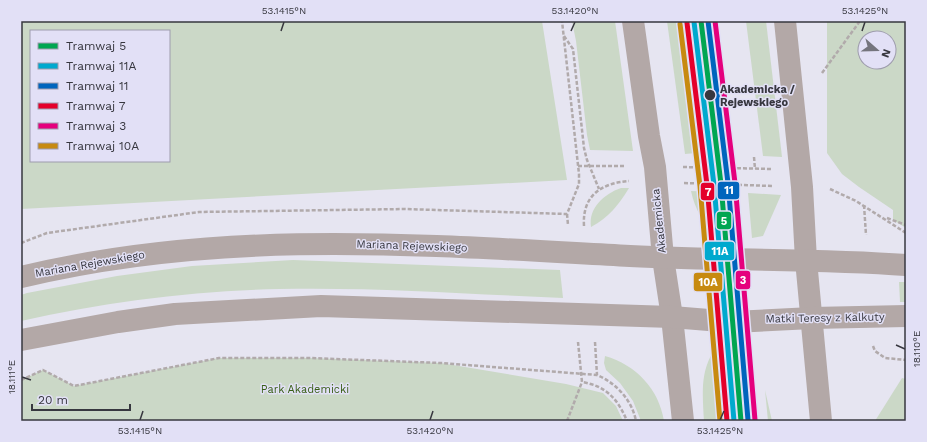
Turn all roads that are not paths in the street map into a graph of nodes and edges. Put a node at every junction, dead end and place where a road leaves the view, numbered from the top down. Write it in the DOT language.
graph roads {
  1 [pos="633,21"];
  2 [pos="785,21"];
  3 [pos="663,258"];
  4 [pos="806,260"];
  5 [pos="906,265"];
  6 [pos="21,277"];
  7 [pos="906,316"];
  8 [pos="672,317"];
  9 [pos="812,318"];
  10 [pos="21,340"];
  11 [pos="684,421"];
  12 [pos="821,421"];
  1 -- 3 [label="street, Akademicka"];
  2 -- 4 [label="street"];
  3 -- 4 [label="street, Mariana Rejewskiego"];
  3 -- 6 [label="street, Mariana Rejewskiego"];
  3 -- 8 [label="street, Akademicka"];
  4 -- 5 [label="street"];
  4 -- 9 [label="street"];
  7 -- 9 [label="street, Matki Teresy z Kalkuty"];
  8 -- 9 [label="street, Matki Teresy z Kalkuty"];
  8 -- 10 [label="street"];
  8 -- 11 [label="street, Akademicka"];
  9 -- 12 [label="street"];
}
